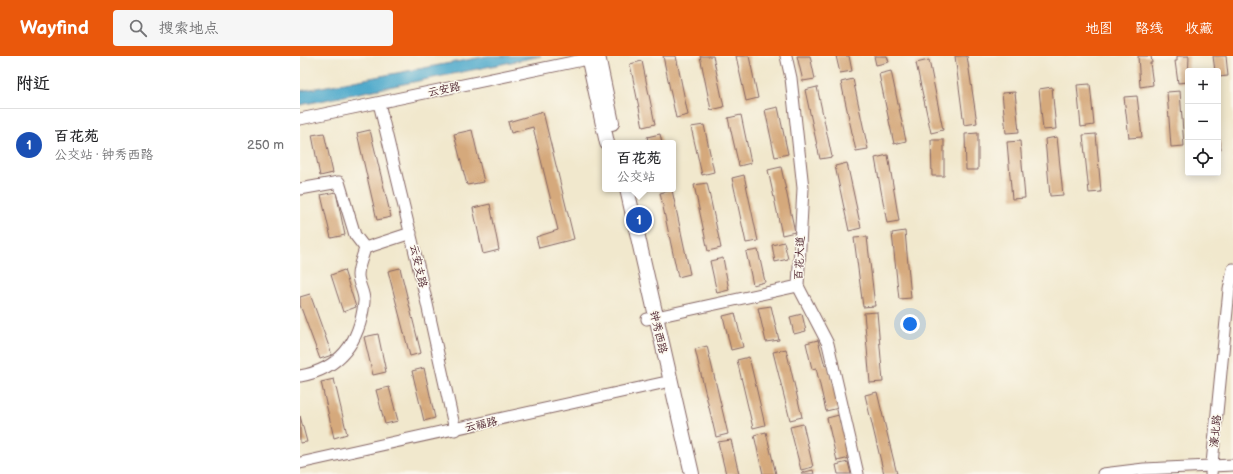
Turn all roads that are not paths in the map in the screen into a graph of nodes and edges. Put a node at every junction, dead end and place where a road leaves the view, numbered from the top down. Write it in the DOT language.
graph roads {
  1 [pos="786,56"];
  2 [pos="596,57"];
  3 [pos="379,103"];
  4 [pos="300,119"];
  5 [pos="607,140"];
  6 [pos="616,140"];
  7 [pos="300,189"];
  8 [pos="618,192"];
  9 [pos="628,192"];
  10 [pos="411,233"];
  11 [pos="365,248"];
  12 [pos="1233,270"];
  13 [pos="798,286"];
  14 [pos="652,318"];
  15 [pos="300,376"];
  16 [pos="662,383"];
  17 [pos="455,430"];
  18 [pos="300,464"];
  19 [pos="1231,465"];
  20 [pos="1212,470"];
  21 [pos="682,474"];
  22 [pos="692,474"];
  23 [pos="858,474"];
  24 [pos="1103,474"];
  1 -- 13 [label="street, 百花大道"];
  2 -- 3 [label="street, 云安路"];
  2 -- 5 [label="main road"];
  2 -- 6 [label="main road"];
  3 -- 4 [label="street, 云安路"];
  3 -- 10 [label="street, 云安支路"];
  7 -- 11 [label="street"];
  8 -- 14 [label="main road, 钟秀西路"];
  9 -- 14 [label="main road, 钟秀西路"];
  10 -- 11 [label="street"];
  10 -- 17 [label="street, 云安支路"];
  11 -- 15 [label="street"];
  12 -- 20 [label="street, 濠北路"];
  13 -- 14 [label="street"];
  13 -- 23 [label="street, 百花大道"];
  14 -- 16 [label="main road, 钟秀西路"];
  14 -- 22 [label="main road, 钟秀西路"];
  16 -- 17 [label="street, 云福路"];
  16 -- 21 [label="main road, 钟秀西路"];
  17 -- 18 [label="street, 云福路"];
  19 -- 20 [label="street"];
  20 -- 24 [label="street"];
}
